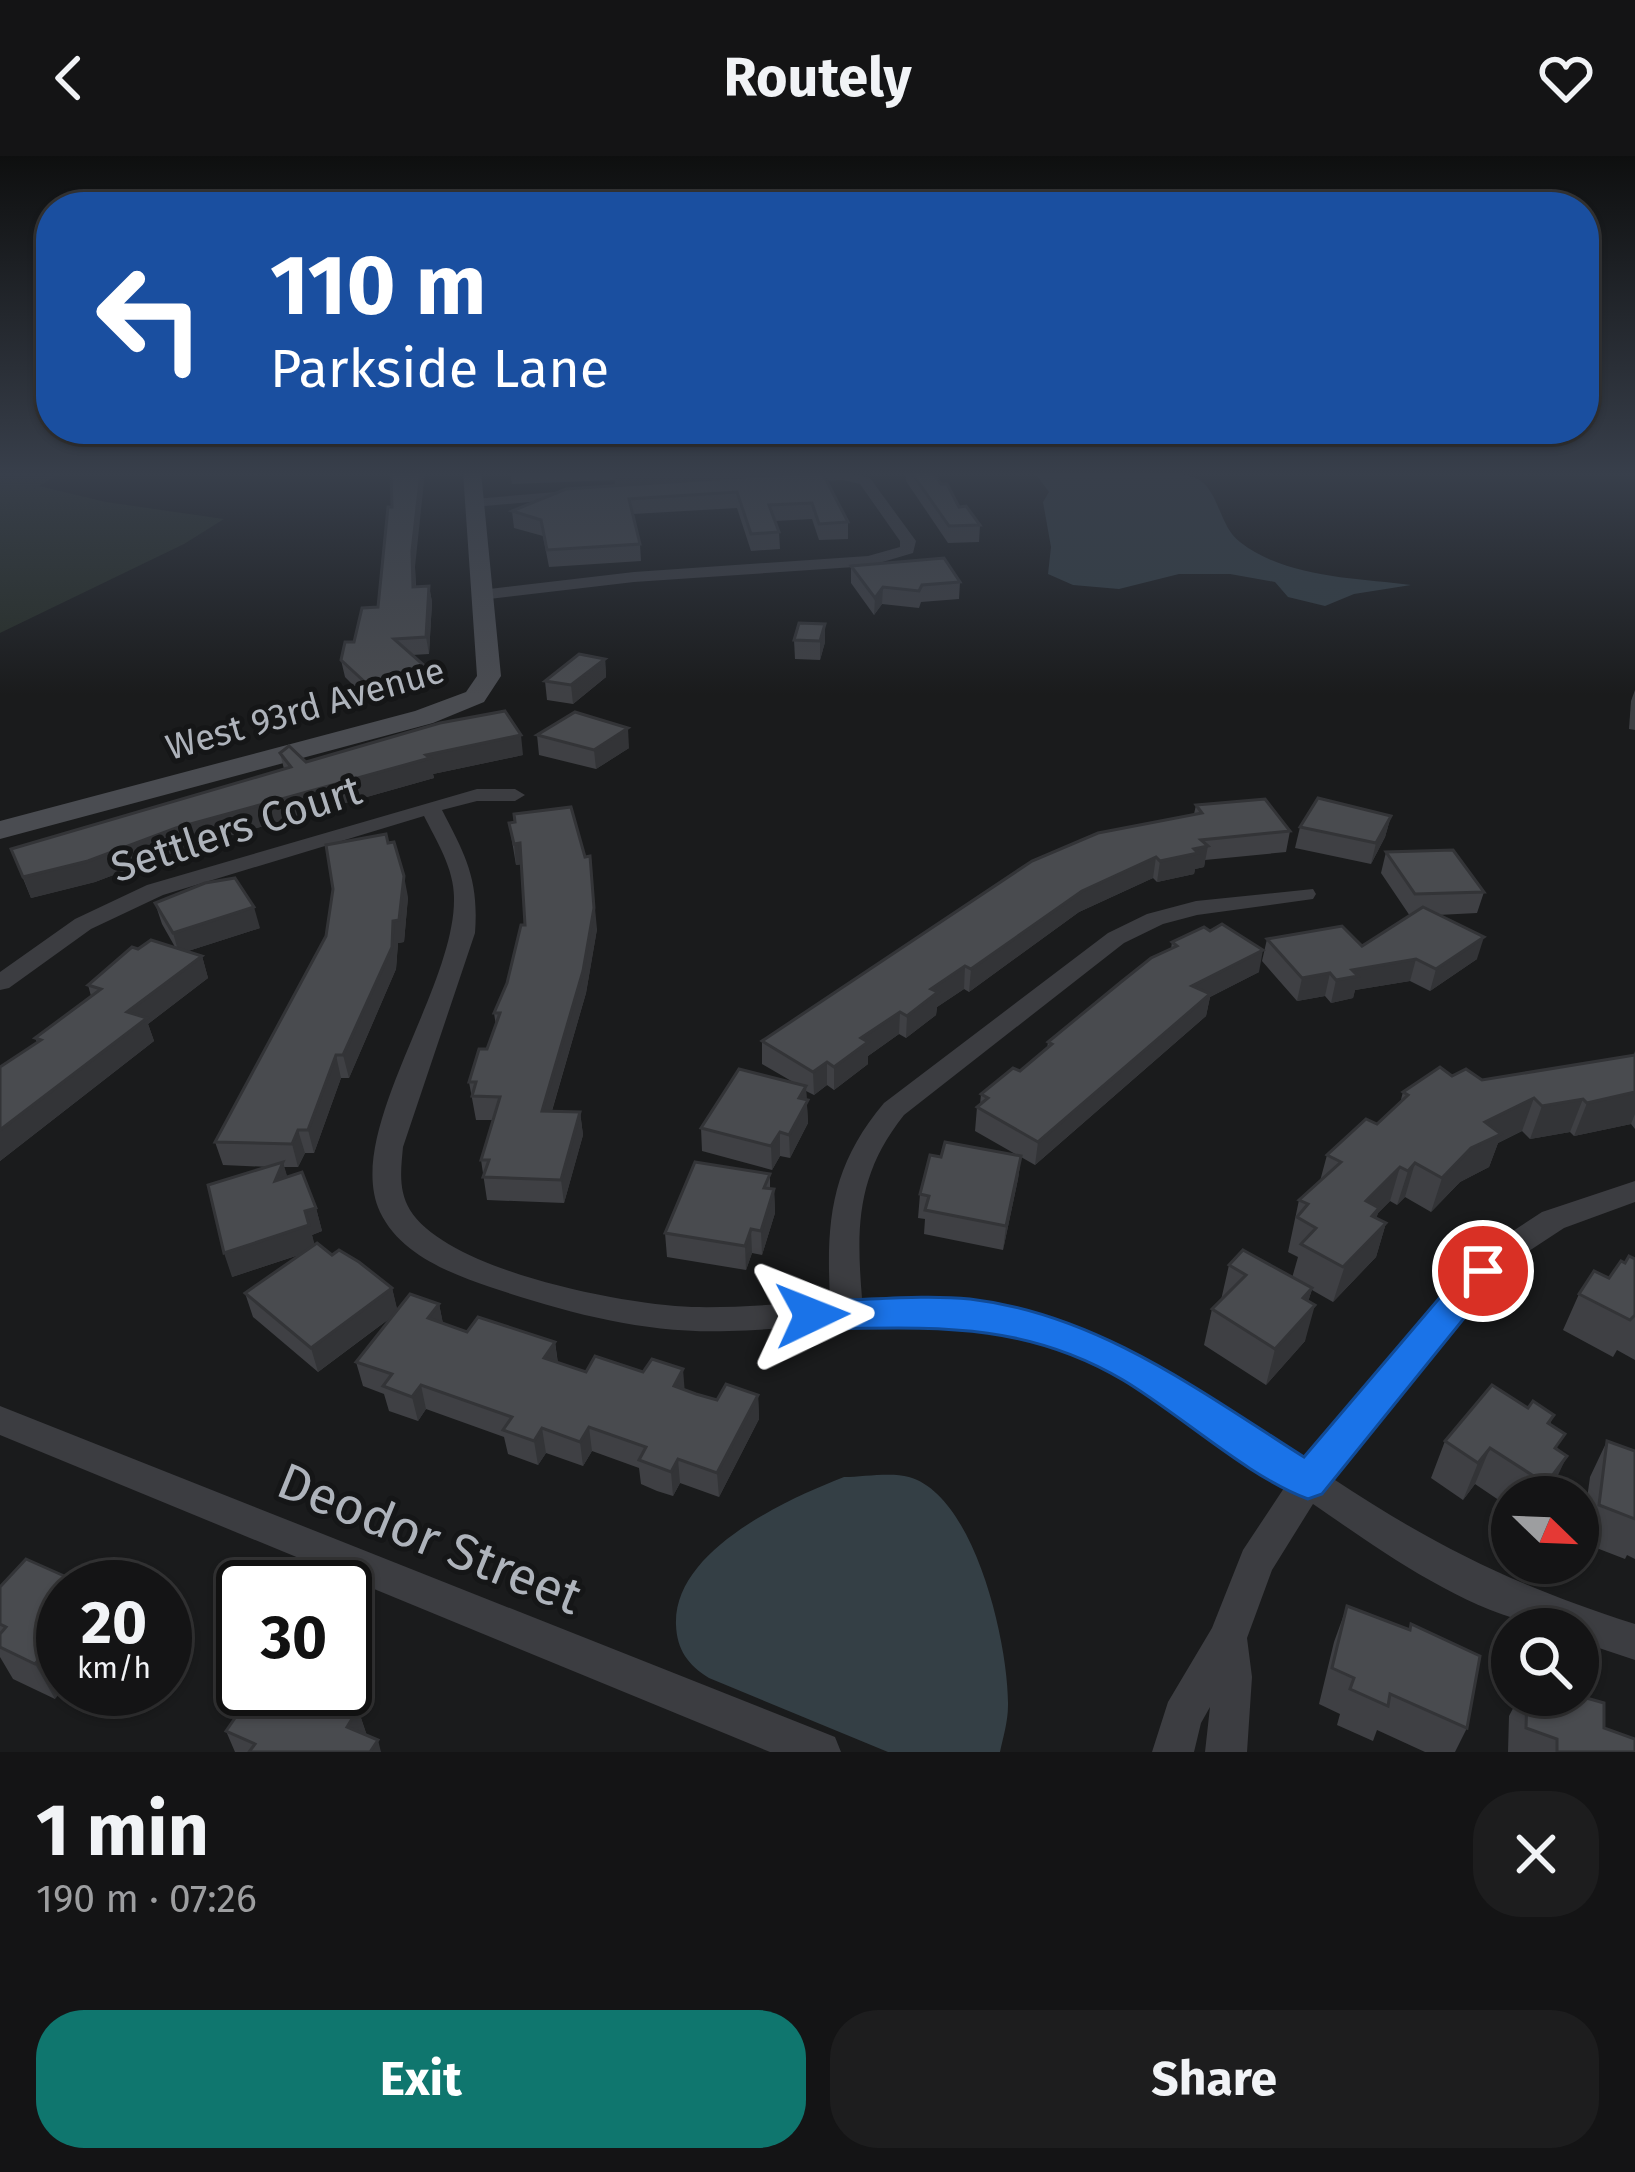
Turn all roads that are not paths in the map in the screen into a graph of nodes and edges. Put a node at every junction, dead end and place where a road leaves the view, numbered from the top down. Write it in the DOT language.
graph roads {
  1 [pos="478,546"];
  2 [pos="910,546"];
  3 [pos="482,595"];
  4 [pos="515,795"];
  5 [pos="430,806"];
  6 [pos="0,830"];
  7 [pos="1305,894"];
  8 [pos="0,983"];
  9 [pos="1635,1191"];
  10 [pos="847,1314"];
  11 [pos="0,1420"];
  12 [pos="1308,1481"];
  13 [pos="1228,1638"];
  14 [pos="1635,1642"];
  15 [pos="820,1752"];
  16 [pos="1173,1752"];
  17 [pos="1226,1752"];
  1 -- 3 [label="street, West 93rd Avenue"];
  2 -- 3 [label="street"];
  3 -- 6 [label="street, West 93rd Avenue"];
  4 -- 5 [label="street, Settlers Court"];
  5 -- 8 [label="street, Settlers Court"];
  5 -- 10 [label="street"];
  7 -- 10 [label="street"];
  9 -- 12 [label="street"];
  10 -- 12 [label="street"];
  11 -- 15 [label="street, Deodor Street"];
  12 -- 13 [label="street"];
  12 -- 14 [label="street"];
  13 -- 16 [label="street"];
  13 -- 17 [label="street"];
}
